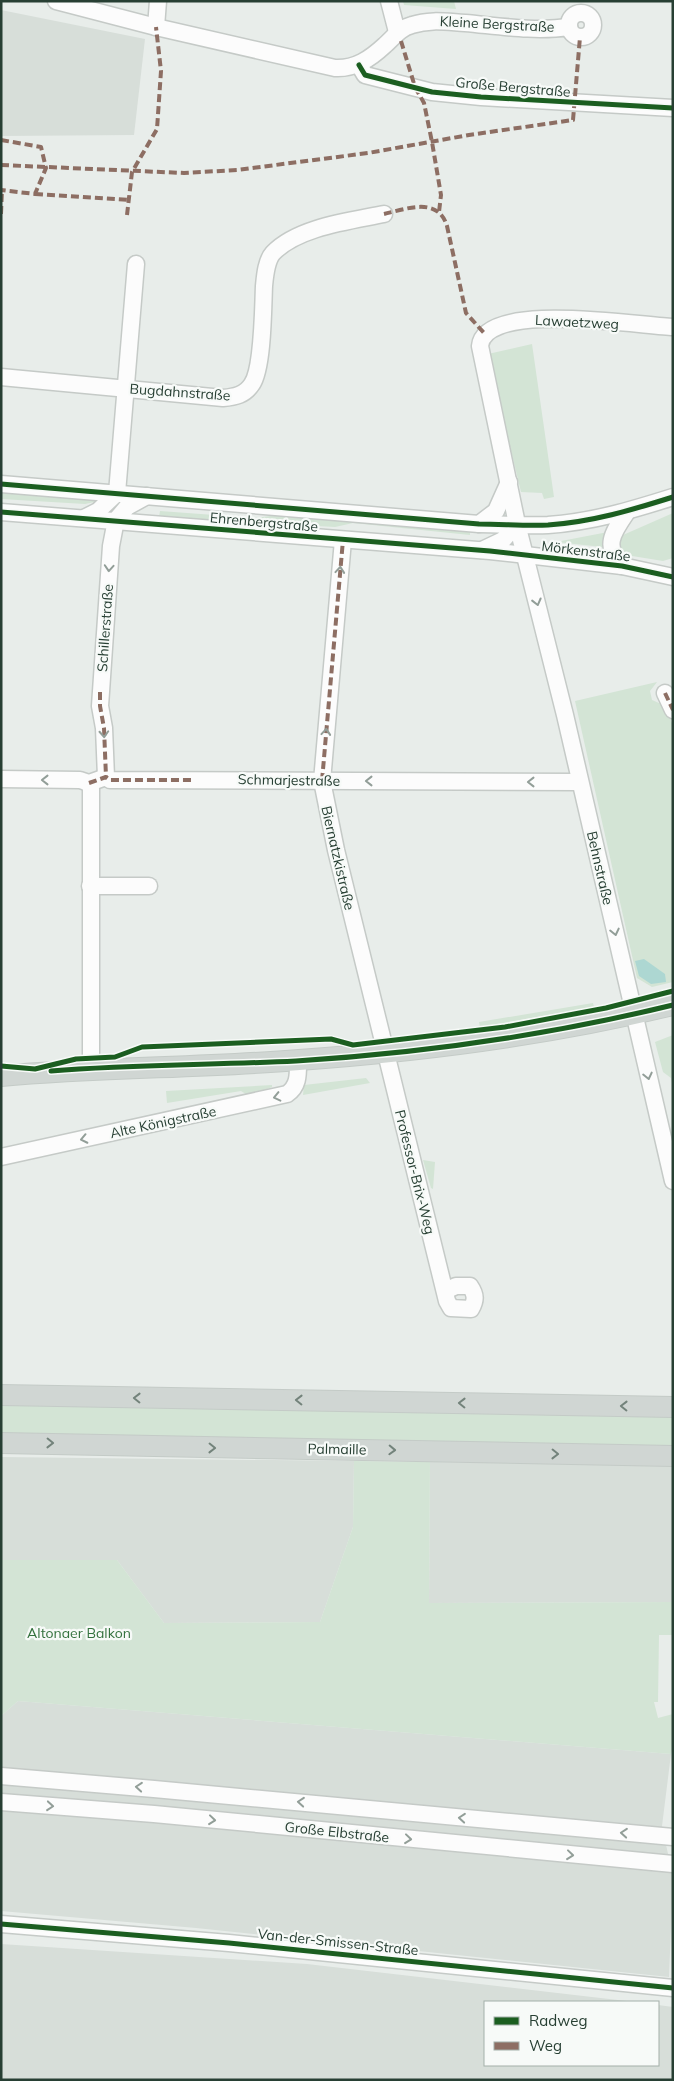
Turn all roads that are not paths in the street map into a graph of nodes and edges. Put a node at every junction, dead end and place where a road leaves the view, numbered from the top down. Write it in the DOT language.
graph roads {
  1 [pos="56,1"];
  2 [pos="158,1"];
  3 [pos="389,1"];
  4 [pos="581,7"];
  5 [pos="156,27"];
  6 [pos="397,32"];
  7 [pos="359,65"];
  8 [pos="673,108"];
  9 [pos="384,214"];
  10 [pos="136,264"];
  11 [pos="673,327"];
  12 [pos="484,333"];
  13 [pos="1,377"];
  14 [pos="126,388"];
  15 [pos="509,482"];
  16 [pos="1,484"];
  17 [pos="117,494"];
  18 [pos="147,496"];
  19 [pos="673,497"];
  20 [pos="1,512"];
  21 [pos="627,512"];
  22 [pos="84,518"];
  23 [pos="116,520"];
  24 [pos="478,524"];
  25 [pos="518,524"];
  26 [pos="343,540"];
  27 [pos="480,550"];
  28 [pos="526,555"];
  29 [pos="622,566"];
  30 [pos="671,575"];
  31 [pos="665,693"];
  32 [pos="673,710"];
  33 [pos="106,777"];
  34 [pos="1,779"];
  35 [pos="322,781"];
  36 [pos="580,782"];
  37 [pos="89,783"];
  38 [pos="90,886"];
  39 [pos="149,886"];
  40 [pos="673,1005"];
  41 [pos="634,1014"];
  42 [pos="385,1053"];
  43 [pos="298,1060"];
  44 [pos="1,1066"];
  45 [pos="91,1068"];
  46 [pos="58,1070"];
  47 [pos="1,1076"];
  48 [pos="1,1157"];
  49 [pos="673,1181"];
  50 [pos="445,1291"];
  51 [pos="1,1396"];
  52 [pos="673,1407"];
  53 [pos="1,1443"];
  54 [pos="673,1456"];
  55 [pos="1,1776"];
  56 [pos="1,1802"];
  57 [pos="673,1838"];
  58 [pos="673,1864"];
  59 [pos="1,1924"];
  60 [pos="673,1988"];
  1 -- 5 [label="street"];
  2 -- 5 [label="street"];
  3 -- 6 [label="street"];
  4 -- 6 [label="street, Kleine Bergstraße"];
  5 -- 7 [label="street"];
  6 -- 7 [label="street"];
  7 -- 8 [label="street, Große Bergstraße"];
  9 -- 14 [label="street, Bugdahnstraße"];
  10 -- 14 [label="street"];
  11 -- 12 [label="street, Lawaetzweg"];
  12 -- 15 [label="street, Behnstraße"];
  13 -- 14 [label="street, Bugdahnstraße"];
  14 -- 17 [label="street"];
  15 -- 24 [label="street"];
  15 -- 25 [label="street, Behnstraße"];
  16 -- 17 [label="street, Ehrenbergstraße"];
  17 -- 18 [label="street, Ehrenbergstraße"];
  17 -- 22 [label="street"];
  18 -- 23 [label="street"];
  18 -- 24 [label="street, Ehrenbergstraße"];
  19 -- 21 [label="street"];
  20 -- 22 [label="street, Ehrenbergstraße"];
  21 -- 25 [label="street"];
  21 -- 29 [label="street"];
  22 -- 23 [label="street, Ehrenbergstraße"];
  23 -- 26 [label="street, Ehrenbergstraße"];
  23 -- 33 [label="street, Schillerstraße, one-way"];
  24 -- 25 [label="street, Ehrenbergstraße"];
  25 -- 27 [label="street, Ehrenbergstraße"];
  25 -- 28 [label="street, Behnstraße"];
  26 -- 27 [label="street, Ehrenbergstraße"];
  35 -- 26 [label="street, Biernatzkistraße, one-way"];
  27 -- 28 [label="street, Ehrenbergstraße"];
  28 -- 29 [label="street, Mörkenstraße"];
  28 -- 36 [label="street, Behnstraße, one-way"];
  29 -- 30 [label="street, Mörkenstraße"];
  31 -- 32 [label="street"];
  33 -- 35 [label="street, Schmarjestraße"];
  33 -- 37 [label="street, Schmarjestraße"];
  37 -- 34 [label="street, Schmarjestraße, one-way"];
  36 -- 35 [label="street, Schmarjestraße, one-way"];
  35 -- 42 [label="street, Biernatzkistraße"];
  36 -- 41 [label="street, Behnstraße, one-way"];
  37 -- 38 [label="street"];
  38 -- 39 [label="street"];
  38 -- 45 [label="street"];
  40 -- 41 [label="main road"];
  41 -- 42 [label="main road"];
  41 -- 49 [label="street, Behnstraße, one-way"];
  42 -- 43 [label="main road"];
  42 -- 50 [label="street, Professor-Brix-Weg"];
  43 -- 45 [label="main road"];
  43 -- 48 [label="street, Alte Königstraße, one-way"];
  44 -- 46 [label="main road"];
  45 -- 46 [label="main road"];
  46 -- 47 [label="main road"];
  52 -- 51 [label="main road, one-way"];
  53 -- 54 [label="main road, Palmaille, one-way"];
  57 -- 55 [label="street, Große Elbstraße, one-way"];
  56 -- 58 [label="street, Große Elbstraße, one-way"];
  59 -- 60 [label="street, Van-der-Smissen-Straße"];
}
